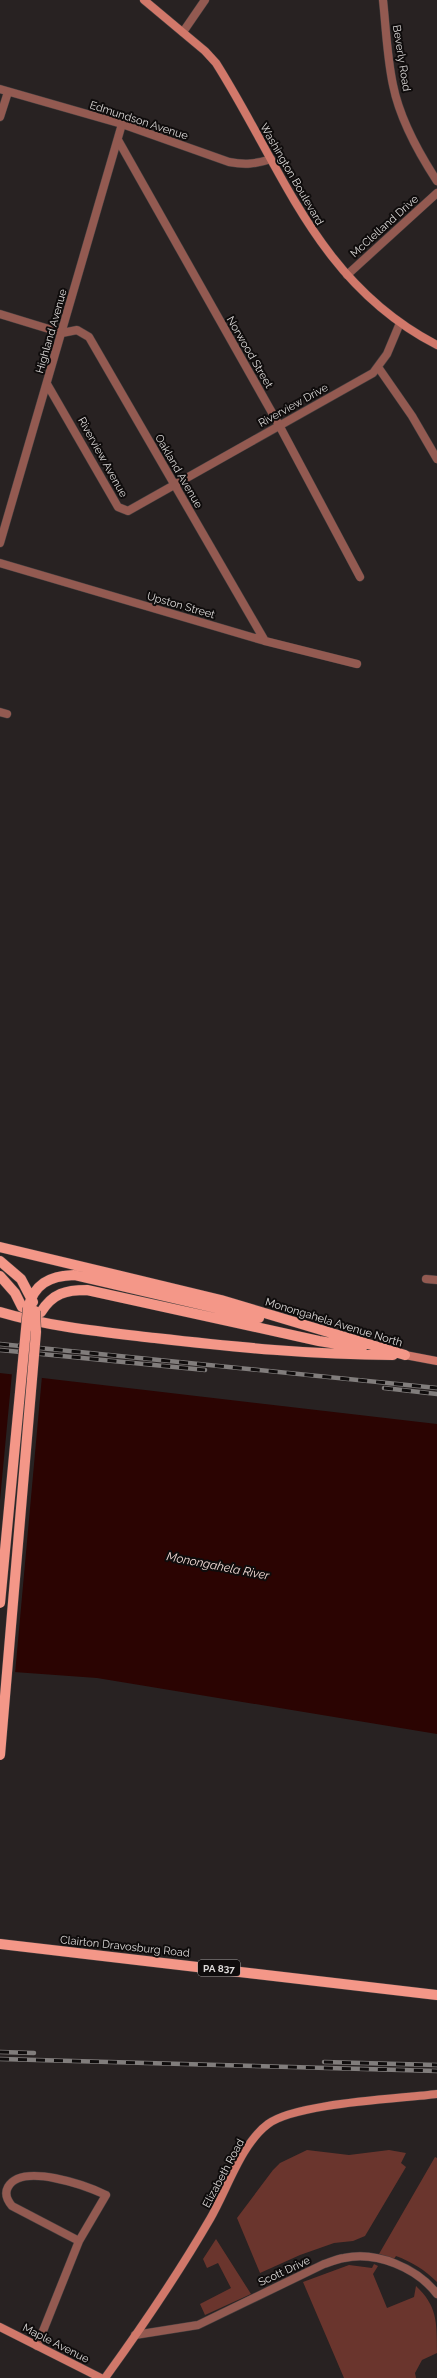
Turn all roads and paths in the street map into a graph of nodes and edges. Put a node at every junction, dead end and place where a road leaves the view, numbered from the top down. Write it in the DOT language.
graph roads {
  1 [pos="144,0"];
  2 [pos="205,0"];
  3 [pos="383,0"];
  4 [pos="183,32"];
  5 [pos="4,91"];
  6 [pos="0,117"];
  7 [pos="122,124"];
  8 [pos="118,140"];
  9 [pos="271,159"];
  10 [pos="437,181"];
  11 [pos="437,194"];
  12 [pos="347,275"];
  13 [pos="0,314"];
  14 [pos="400,323"];
  15 [pos="62,333"];
  16 [pos="437,345"];
  17 [pos="378,367"];
  18 [pos="47,384"];
  19 [pos="279,425"];
  20 [pos="437,459"];
  21 [pos="175,486"];
  22 [pos="0,543"];
  23 [pos="0,563"];
  24 [pos="360,577"];
  25 [pos="265,642"];
  26 [pos="358,664"];
  27 [pos="0,1247"];
  28 [pos="0,1261"];
  29 [pos="0,1276"];
  30 [pos="426,1279"];
  31 [pos="437,1280"];
  32 [pos="31,1295"];
  33 [pos="32,1310"];
  34 [pos="0,1312"];
  35 [pos="302,1325"];
  36 [pos="405,1355"];
  37 [pos="437,1361"];
  38 [pos="0,1603"];
  39 [pos="0,1754"];
  40 [pos="0,1944"];
  41 [pos="437,1994"];
  42 [pos="437,2094"];
  43 [pos="79,2241"];
  44 [pos="437,2294"];
  45 [pos="0,2327"];
  46 [pos="135,2335"];
  47 [pos="37,2346"];
  48 [pos="101,2378"];
  49 [pos="105,2378"];
  1 -- 4 [label="main road, Washington Boulevard"];
  2 -- 4 [label="street"];
  3 -- 10 [label="street, Beverly Road"];
  4 -- 9 [label="main road, Washington Boulevard"];
  5 -- 6 [label="street"];
  5 -- 7 [label="street, Edmundson Avenue"];
  7 -- 8 [label="street, Highland Avenue"];
  7 -- 9 [label="street, Edmundson Avenue"];
  8 -- 15 [label="street, Highland Avenue"];
  8 -- 19 [label="street, Norwood Street"];
  9 -- 12 [label="main road, Washington Boulevard"];
  11 -- 12 [label="street, McClelland Drive"];
  12 -- 14 [label="main road, Washington Boulevard"];
  13 -- 15 [label="street, Oakland Avenue"];
  14 -- 16 [label="main road, Washington Boulevard"];
  14 -- 17 [label="street, Riverview Drive"];
  15 -- 18 [label="street, Highland Avenue"];
  15 -- 21 [label="street, Oakland Avenue"];
  17 -- 19 [label="street, Riverview Drive"];
  17 -- 20 [label="street"];
  18 -- 21 [label="street, Riverview Avenue"];
  18 -- 22 [label="street, Highland Avenue"];
  19 -- 21 [label="street, Riverview Drive"];
  19 -- 24 [label="street, Norwood Street"];
  21 -- 25 [label="street, Oakland Avenue"];
  23 -- 25 [label="street, Upston Street"];
  25 -- 26 [label="street, Upston Street"];
  27 -- 35 [label="main road, Monongahela Avenue North"];
  28 -- 32 [label="main road"];
  29 -- 33 [label="main road"];
  30 -- 31 [label="street"];
  32 -- 33 [label="main road"];
  32 -- 35 [label="main road"];
  33 -- 36 [label="main road"];
  33 -- 38 [label="main road, bridge"];
  33 -- 39 [label="main road, bridge"];
  34 -- 36 [label="main road, Monongahela Avenue North"];
  35 -- 36 [label="main road, Monongahela Avenue North"];
  36 -- 37 [label="main road"];
  40 -- 41 [label="main road, Clairton Dravosburg Road / PA 837"];
  42 -- 46 [label="main road, Elizabeth Road"];
  43 -- 43 [label="street"];
  43 -- 47 [label="street"];
  44 -- 46 [label="street, Scott Drive"];
  45 -- 47 [label="main road, Maple Avenue"];
  46 -- 49 [label="main road, Elizabeth Road"];
  47 -- 48 [label="main road, Maple Avenue"];
}
